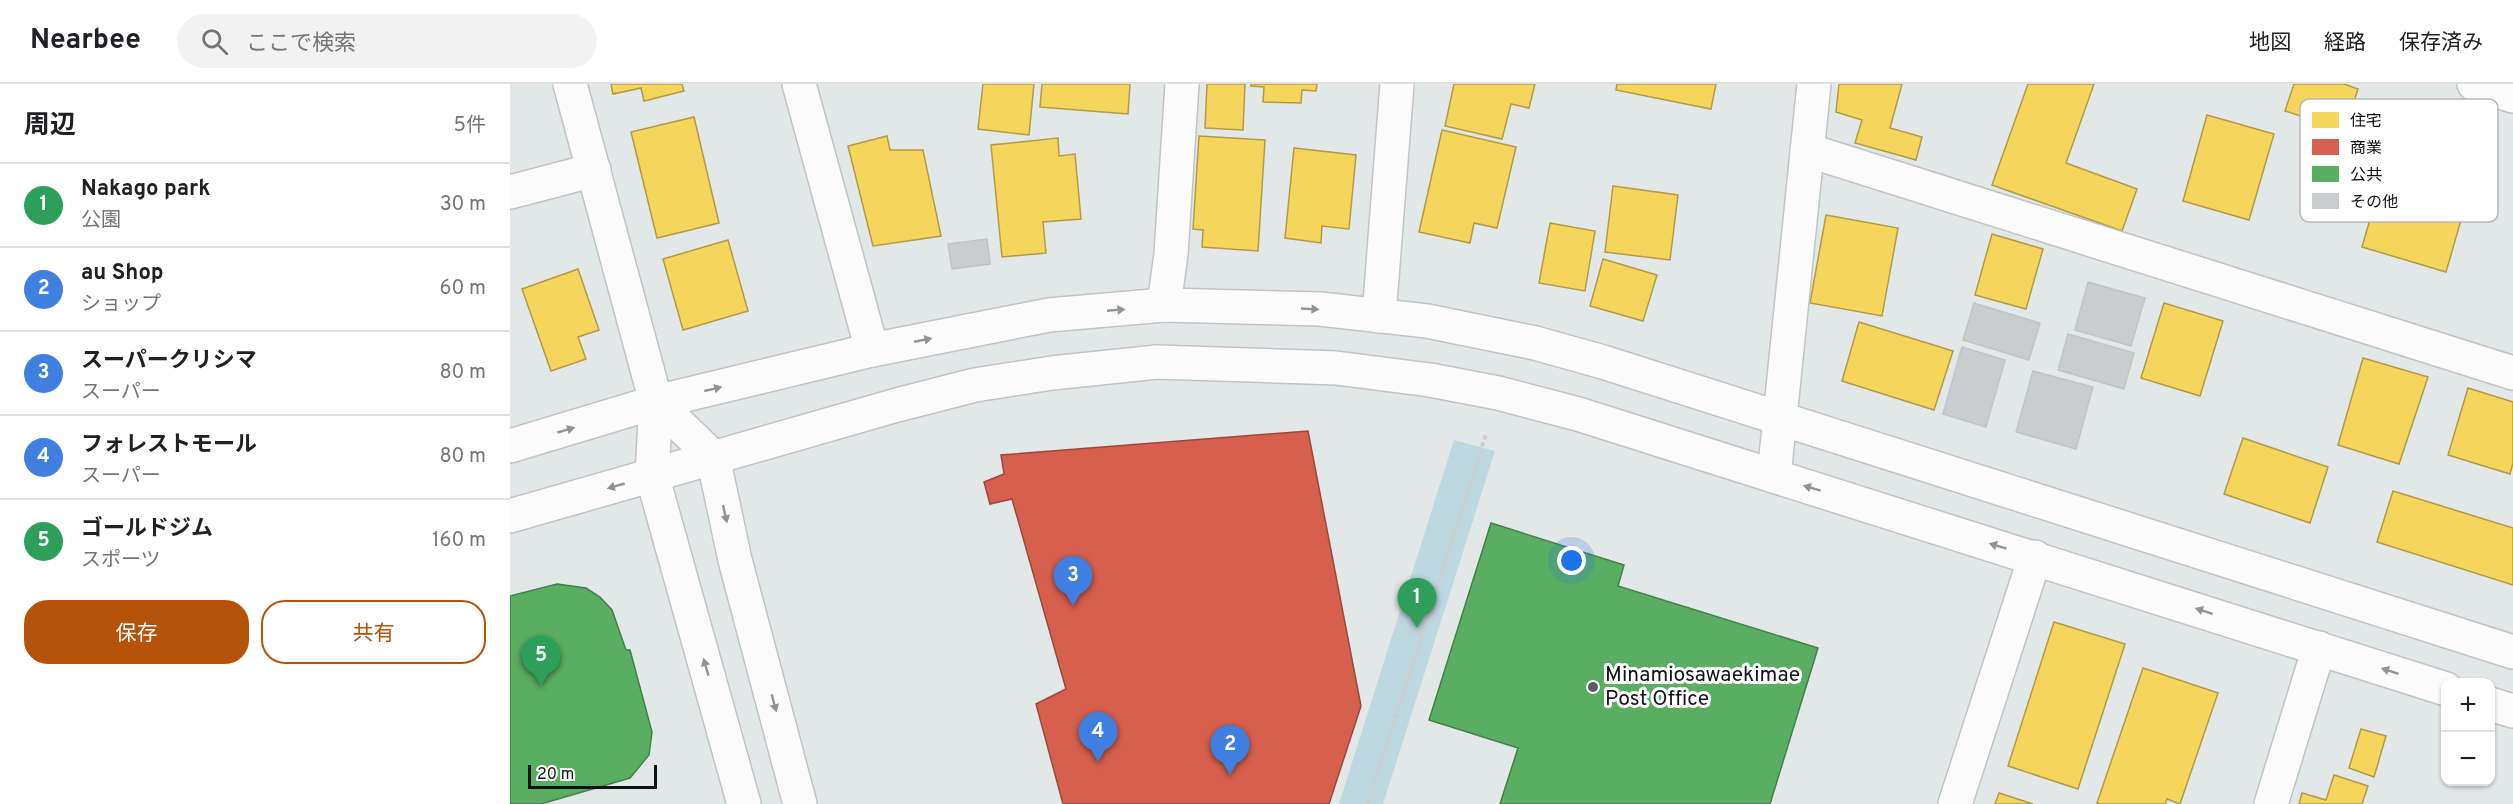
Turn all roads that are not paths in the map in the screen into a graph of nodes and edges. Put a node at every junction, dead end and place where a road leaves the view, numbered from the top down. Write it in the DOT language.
graph roads {
  1 [pos="570,84"];
  2 [pos="799,84"];
  3 [pos="1182,84"];
  4 [pos="1397,84"];
  5 [pos="1814,84"];
  6 [pos="2474,84"];
  7 [pos="2513,96"];
  8 [pos="1807,150"];
  9 [pos="594,170"];
  10 [pos="510,192"];
  11 [pos="1164,305"];
  12 [pos="1379,316"];
  13 [pos="872,350"];
  14 [pos="2513,373"];
  15 [pos="656,402"];
  16 [pos="1780,418"];
  17 [pos="510,446"];
  18 [pos="712,457"];
  19 [pos="652,475"];
  20 [pos="1774,476"];
  21 [pos="510,516"];
  22 [pos="2035,557"];
  23 [pos="2319,648"];
  24 [pos="2513,652"];
  25 [pos="2441,688"];
  26 [pos="2495,706"];
  27 [pos="2513,711"];
  28 [pos="744,804"];
  29 [pos="800,804"];
  30 [pos="1955,804"];
  31 [pos="2271,804"];
  1 -- 9 [label="street"];
  2 -- 13 [label="street"];
  3 -- 11 [label="street"];
  4 -- 12 [label="street"];
  5 -- 8 [label="street"];
  6 -- 7 [label="street"];
  8 -- 14 [label="street"];
  8 -- 16 [label="street"];
  9 -- 10 [label="street"];
  9 -- 15 [label="street"];
  11 -- 12 [label="street, one-way"];
  13 -- 11 [label="street, one-way"];
  12 -- 16 [label="street"];
  15 -- 13 [label="street, one-way"];
  17 -- 15 [label="street, one-way"];
  15 -- 18 [label="street"];
  15 -- 19 [label="street"];
  16 -- 20 [label="street"];
  16 -- 24 [label="street"];
  18 -- 19 [label="street"];
  18 -- 20 [label="street"];
  18 -- 29 [label="street, one-way"];
  19 -- 21 [label="street, one-way"];
  28 -- 19 [label="street, one-way"];
  22 -- 20 [label="street, one-way"];
  23 -- 22 [label="street, one-way"];
  22 -- 30 [label="street"];
  25 -- 23 [label="street, one-way"];
  23 -- 31 [label="street"];
  26 -- 27 [label="street"];
}
